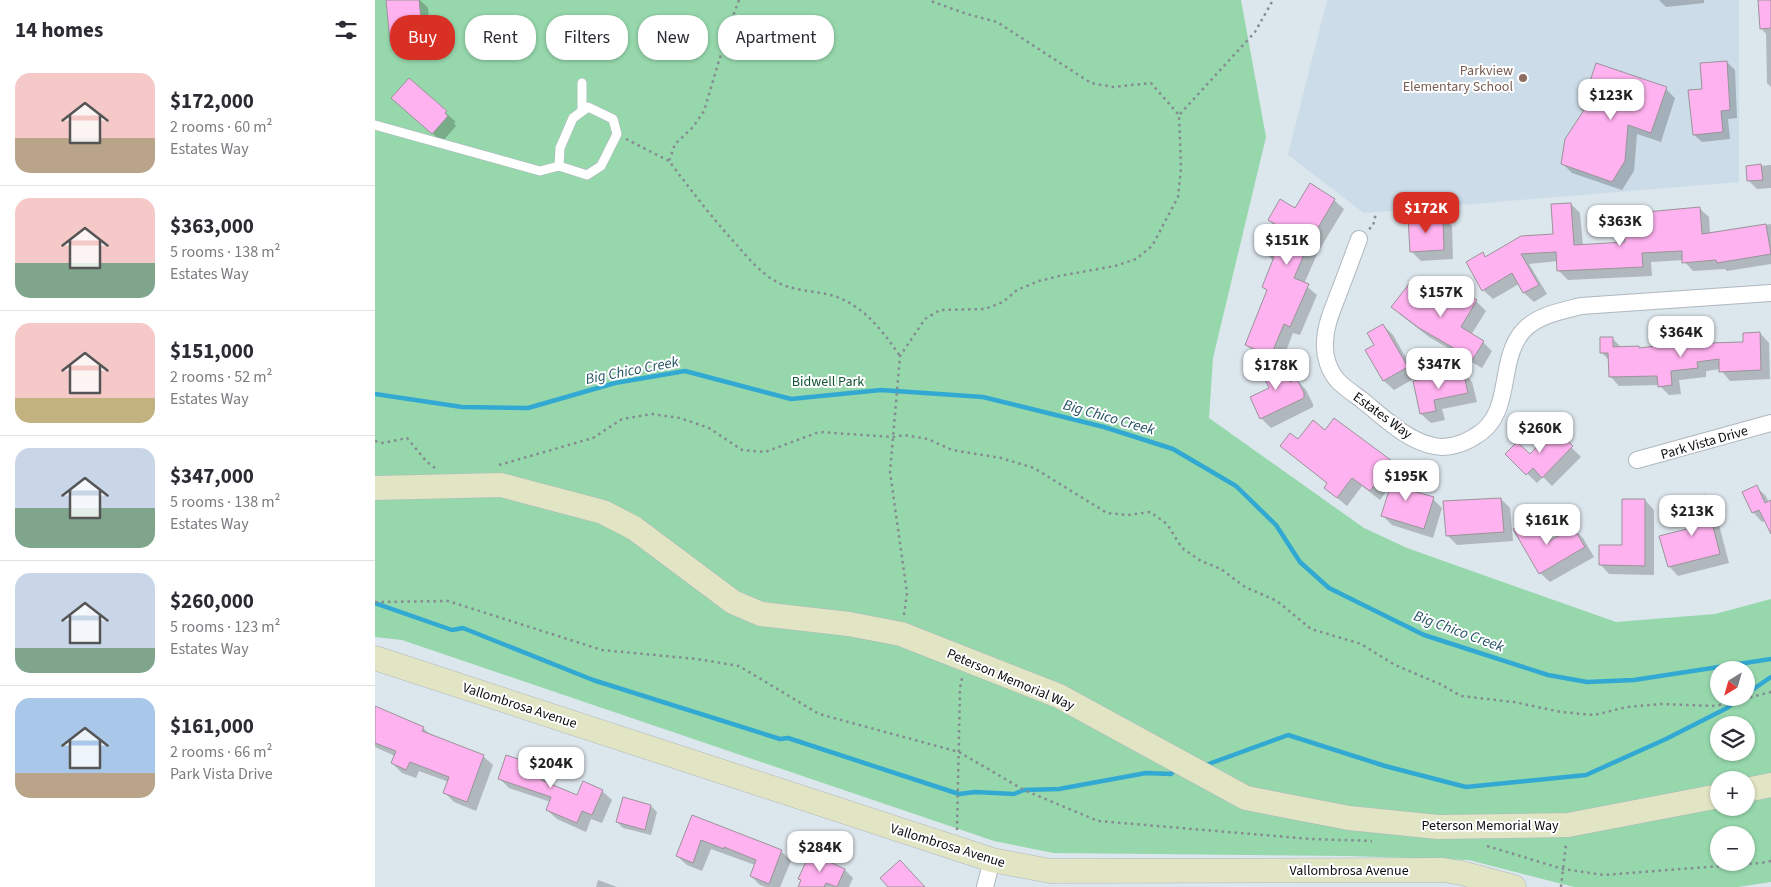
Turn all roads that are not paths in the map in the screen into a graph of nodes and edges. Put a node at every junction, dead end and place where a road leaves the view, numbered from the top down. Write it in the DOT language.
graph roads {
  1 [pos="582,83"];
  2 [pos="582,112"];
  3 [pos="375,124"];
  4 [pos="559,166"];
  5 [pos="1359,239"];
  6 [pos="1771,293"];
  7 [pos="1771,423"];
  8 [pos="1637,460"];
  9 [pos="375,488"];
  10 [pos="375,658"];
  11 [pos="1771,785"];
  12 [pos="1755,788"];
  13 [pos="1710,798"];
  14 [pos="992,860"];
  15 [pos="985,887"];
  16 [pos="1515,887"];
  1 -- 2 [label="lane"];
  2 -- 4 [label="lane"];
  2 -- 4 [label="lane"];
  3 -- 4 [label="lane"];
  5 -- 6 [label="street, Estates Way"];
  7 -- 8 [label="street, Park Vista Drive"];
  9 -- 13 [label="street, Peterson Memorial Way"];
  10 -- 14 [label="street, Vallombrosa Avenue"];
  11 -- 12 [label="street"];
  14 -- 15 [label="street"];
  14 -- 16 [label="street, Vallombrosa Avenue"];
}
